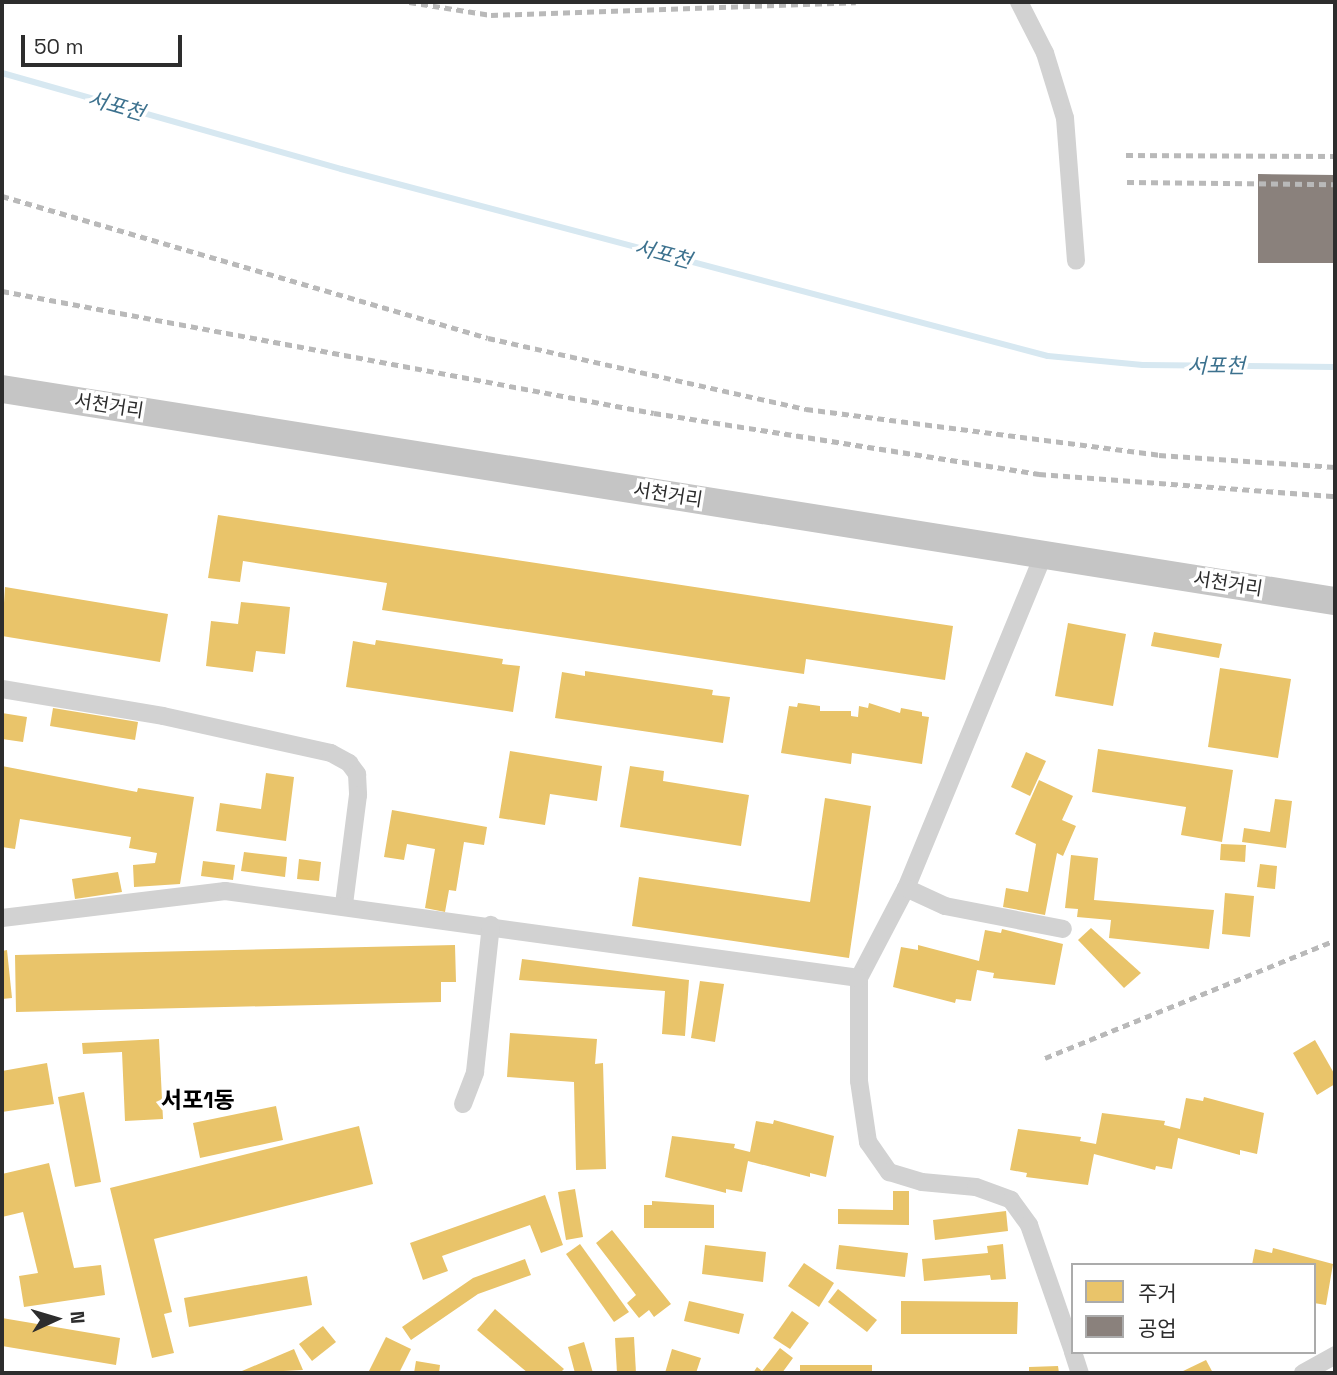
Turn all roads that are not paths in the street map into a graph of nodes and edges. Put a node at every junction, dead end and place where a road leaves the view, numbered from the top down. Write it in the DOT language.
graph roads {
  1 [pos="1019,2"];
  2 [pos="1076,261"];
  3 [pos="2,388"];
  4 [pos="1043,556"];
  5 [pos="1335,601"];
  6 [pos="2,689"];
  7 [pos="906,888"];
  8 [pos="344,904"];
  9 [pos="2,918"];
  10 [pos="491,925"];
  11 [pos="1063,929"];
  12 [pos="859,978"];
  13 [pos="463,1104"];
  14 [pos="1071,1346"];
  15 [pos="1074,1354"];
  16 [pos="1335,1355"];
  17 [pos="1080,1373"];
  18 [pos="1303,1373"];
  1 -- 2 [label="street"];
  3 -- 4 [label="main road, 서천거리"];
  4 -- 5 [label="main road, 서천거리"];
  4 -- 7 [label="street"];
  6 -- 8 [label="street"];
  7 -- 11 [label="street"];
  7 -- 12 [label="street"];
  8 -- 9 [label="street"];
  8 -- 10 [label="street"];
  10 -- 12 [label="street"];
  10 -- 13 [label="street"];
  12 -- 14 [label="street"];
  15 -- 17 [label="street"];
  16 -- 18 [label="street"];
}
